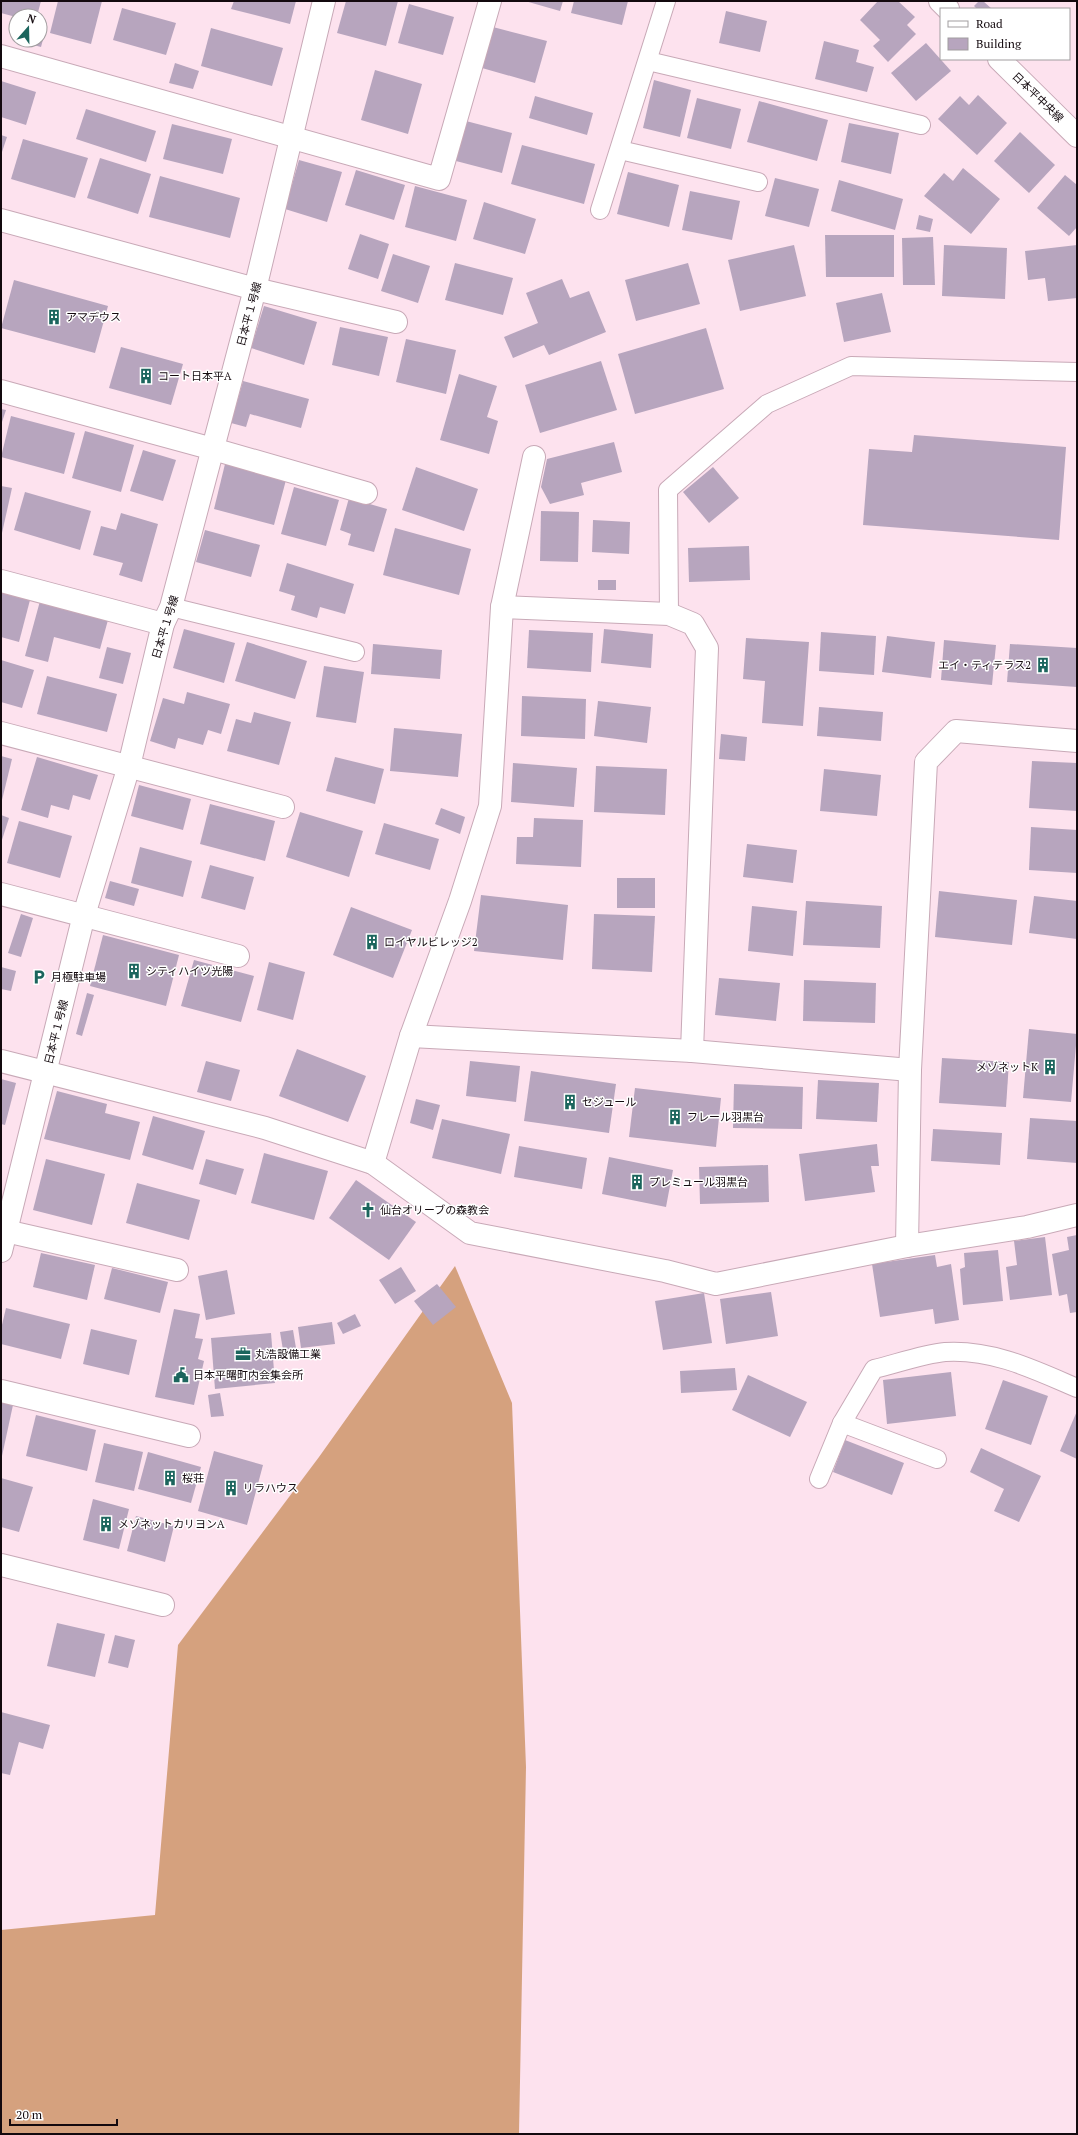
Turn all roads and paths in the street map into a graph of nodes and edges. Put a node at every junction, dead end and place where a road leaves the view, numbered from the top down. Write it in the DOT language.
graph roads {
  1 [pos="324,1"];
  2 [pos="490,1"];
  3 [pos="666,1"];
  4 [pos="1,56"];
  5 [pos="1000,60"];
  6 [pos="648,61"];
  7 [pos="921,125"];
  8 [pos="1077,136"];
  9 [pos="293,137"];
  10 [pos="620,150"];
  11 [pos="758,182"];
  12 [pos="600,210"];
  13 [pos="1,220"];
  14 [pos="255,289"];
  15 [pos="396,322"];
  16 [pos="1077,372"];
  17 [pos="1,391"];
  18 [pos="213,449"];
  19 [pos="534,457"];
  20 [pos="366,493"];
  21 [pos="1,581"];
  22 [pos="502,607"];
  23 [pos="670,614"];
  24 [pos="167,615"];
  25 [pos="355,652"];
  26 [pos="1,732"];
  27 [pos="1077,741"];
  28 [pos="129,766"];
  29 [pos="283,807"];
  30 [pos="1,894"];
  31 [pos="84,915"];
  32 [pos="238,956"];
  33 [pos="411,1036"];
  34 [pos="692,1051"];
  35 [pos="1,1061"];
  36 [pos="910,1070"];
  37 [pos="46,1073"];
  38 [pos="373,1163"];
  39 [pos="1077,1215"];
  40 [pos="3,1237"];
  41 [pos="907,1246"];
  42 [pos="177,1270"];
  43 [pos="1077,1388"];
  44 [pos="1,1391"];
  45 [pos="842,1423"];
  46 [pos="189,1436"];
  47 [pos="937,1459"];
  48 [pos="819,1479"];
  49 [pos="1,1565"];
  50 [pos="163,1605"];
  1 -- 9 [label="street, 日本平１号線"];
  2 -- 9 [label="street"];
  3 -- 6 [label="lane"];
  4 -- 9 [label="street"];
  5 -- 8 [label="street, 日本平中央線"];
  6 -- 7 [label="lane"];
  6 -- 10 [label="lane"];
  9 -- 14 [label="street, 日本平１号線"];
  10 -- 11 [label="lane"];
  10 -- 12 [label="lane"];
  13 -- 14 [label="street"];
  14 -- 15 [label="street"];
  14 -- 18 [label="street, 日本平１号線"];
  16 -- 23 [label="lane"];
  17 -- 18 [label="street"];
  18 -- 20 [label="street"];
  18 -- 24 [label="street, 日本平１号線"];
  19 -- 22 [label="street"];
  21 -- 24 [label="street"];
  22 -- 23 [label="street"];
  22 -- 33 [label="street"];
  23 -- 34 [label="street"];
  24 -- 25 [label="lane"];
  24 -- 28 [label="street, 日本平１号線"];
  26 -- 28 [label="street"];
  27 -- 36 [label="street"];
  28 -- 29 [label="street"];
  28 -- 31 [label="street, 日本平１号線"];
  30 -- 31 [label="street"];
  31 -- 32 [label="street"];
  31 -- 37 [label="street, 日本平１号線"];
  33 -- 34 [label="street"];
  33 -- 38 [label="street"];
  34 -- 36 [label="street"];
  35 -- 37 [label="street"];
  36 -- 41 [label="street"];
  37 -- 38 [label="street"];
  37 -- 40 [label="street, 日本平１号線"];
  38 -- 41 [label="street"];
  39 -- 41 [label="street"];
  40 -- 42 [label="street"];
  43 -- 45 [label="lane"];
  44 -- 46 [label="street"];
  45 -- 47 [label="lane"];
  45 -- 48 [label="lane"];
  49 -- 50 [label="street"];
}
